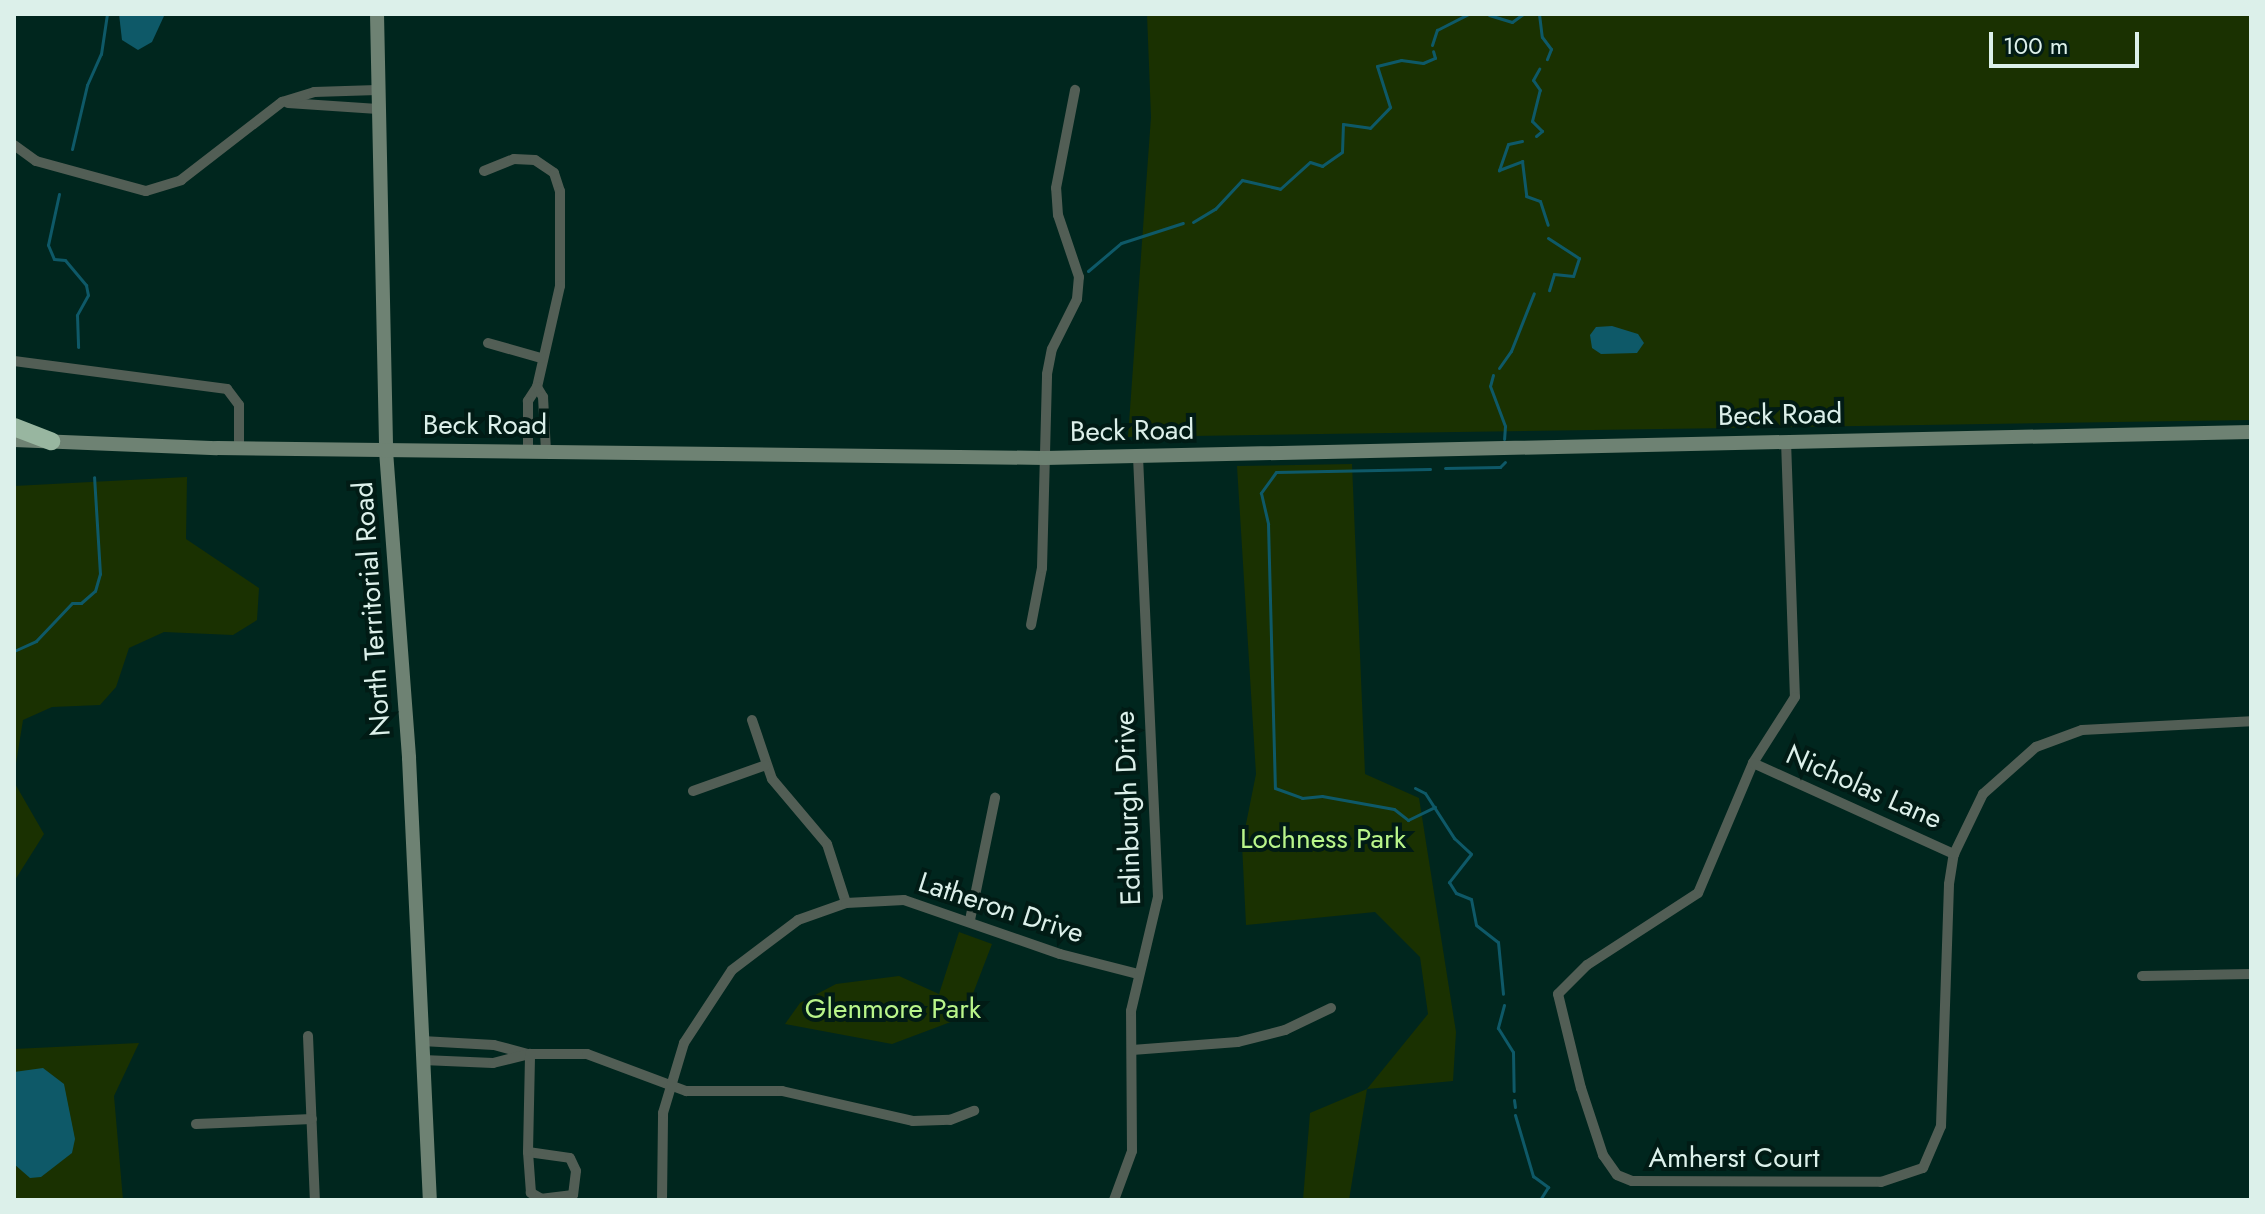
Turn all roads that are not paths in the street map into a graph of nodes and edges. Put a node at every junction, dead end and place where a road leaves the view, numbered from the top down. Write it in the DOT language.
graph roads {
  1 [pos="377,14"];
  2 [pos="377,90"];
  3 [pos="1075,90"];
  4 [pos="282,102"];
  5 [pos="378,109"];
  6 [pos="14,145"];
  7 [pos="484,171"];
  8 [pos="488,343"];
  9 [pos="541,358"];
  10 [pos="14,361"];
  11 [pos="537,387"];
  12 [pos="14,427"];
  13 [pos="2251,432"];
  14 [pos="14,440"];
  15 [pos="51,441"];
  16 [pos="1786,441"];
  17 [pos="239,448"];
  18 [pos="386,451"];
  19 [pos="528,451"];
  20 [pos="546,451"];
  21 [pos="1138,457"];
  22 [pos="1045,458"];
  23 [pos="1031,625"];
  24 [pos="752,720"];
  25 [pos="2251,721"];
  26 [pos="1753,763"];
  27 [pos="766,765"];
  28 [pos="693,791"];
  29 [pos="995,798"];
  30 [pos="1954,854"];
  31 [pos="846,903"];
  32 [pos="970,920"];
  33 [pos="1138,974"];
  34 [pos="2251,974"];
  35 [pos="2142,976"];
  36 [pos="1331,1008"];
  37 [pos="308,1036"];
  38 [pos="422,1041"];
  39 [pos="1132,1050"];
  40 [pos="530,1054"];
  41 [pos="423,1060"];
  42 [pos="667,1087"];
  43 [pos="974,1111"];
  44 [pos="312,1119"];
  45 [pos="196,1124"];
  46 [pos="528,1152"];
  47 [pos="315,1200"];
  48 [pos="430,1200"];
  49 [pos="662,1200"];
  50 [pos="1114,1200"];
  1 -- 2 [label="main road, North Territorial Road"];
  2 -- 4 [label="street"];
  2 -- 5 [label="main road, North Territorial Road"];
  3 -- 22 [label="street"];
  4 -- 5 [label="street"];
  4 -- 6 [label="street"];
  5 -- 18 [label="main road, North Territorial Road"];
  7 -- 9 [label="street"];
  8 -- 9 [label="street"];
  9 -- 11 [label="street"];
  10 -- 17 [label="street"];
  11 -- 19 [label="street"];
  11 -- 20 [label="street"];
  12 -- 15 [label="highway"];
  13 -- 16 [label="main road, Beck Road"];
  14 -- 15 [label="main road, Beck Road"];
  15 -- 17 [label="main road, Beck Road"];
  16 -- 21 [label="main road, Beck Road"];
  16 -- 26 [label="street, Amherst Court"];
  17 -- 18 [label="main road, Beck Road"];
  18 -- 19 [label="main road, Beck Road"];
  18 -- 38 [label="main road, North Territorial Road"];
  19 -- 20 [label="main road, Beck Road"];
  20 -- 22 [label="main road, Beck Road"];
  21 -- 22 [label="main road, Beck Road"];
  21 -- 33 [label="street, Edinburgh Drive"];
  22 -- 23 [label="street"];
  24 -- 27 [label="street"];
  25 -- 30 [label="street, Amherst Court"];
  26 -- 30 [label="street, Nicholas Lane"];
  26 -- 30 [label="street, Amherst Court"];
  27 -- 28 [label="street"];
  27 -- 31 [label="street"];
  29 -- 32 [label="street"];
  31 -- 32 [label="street, Latheron Drive"];
  31 -- 42 [label="street, Latheron Drive"];
  32 -- 33 [label="street, Latheron Drive"];
  33 -- 39 [label="street, Edinburgh Drive"];
  34 -- 35 [label="street"];
  36 -- 39 [label="street"];
  37 -- 44 [label="street"];
  38 -- 40 [label="street"];
  38 -- 41 [label="main road, North Territorial Road"];
  39 -- 50 [label="street, Edinburgh Drive"];
  40 -- 41 [label="street"];
  40 -- 42 [label="street"];
  40 -- 46 [label="street"];
  41 -- 48 [label="main road, North Territorial Road"];
  42 -- 43 [label="street"];
  42 -- 49 [label="street, Latheron Drive"];
  44 -- 45 [label="street"];
  44 -- 47 [label="street"];
  46 -- 46 [label="street"];
}
